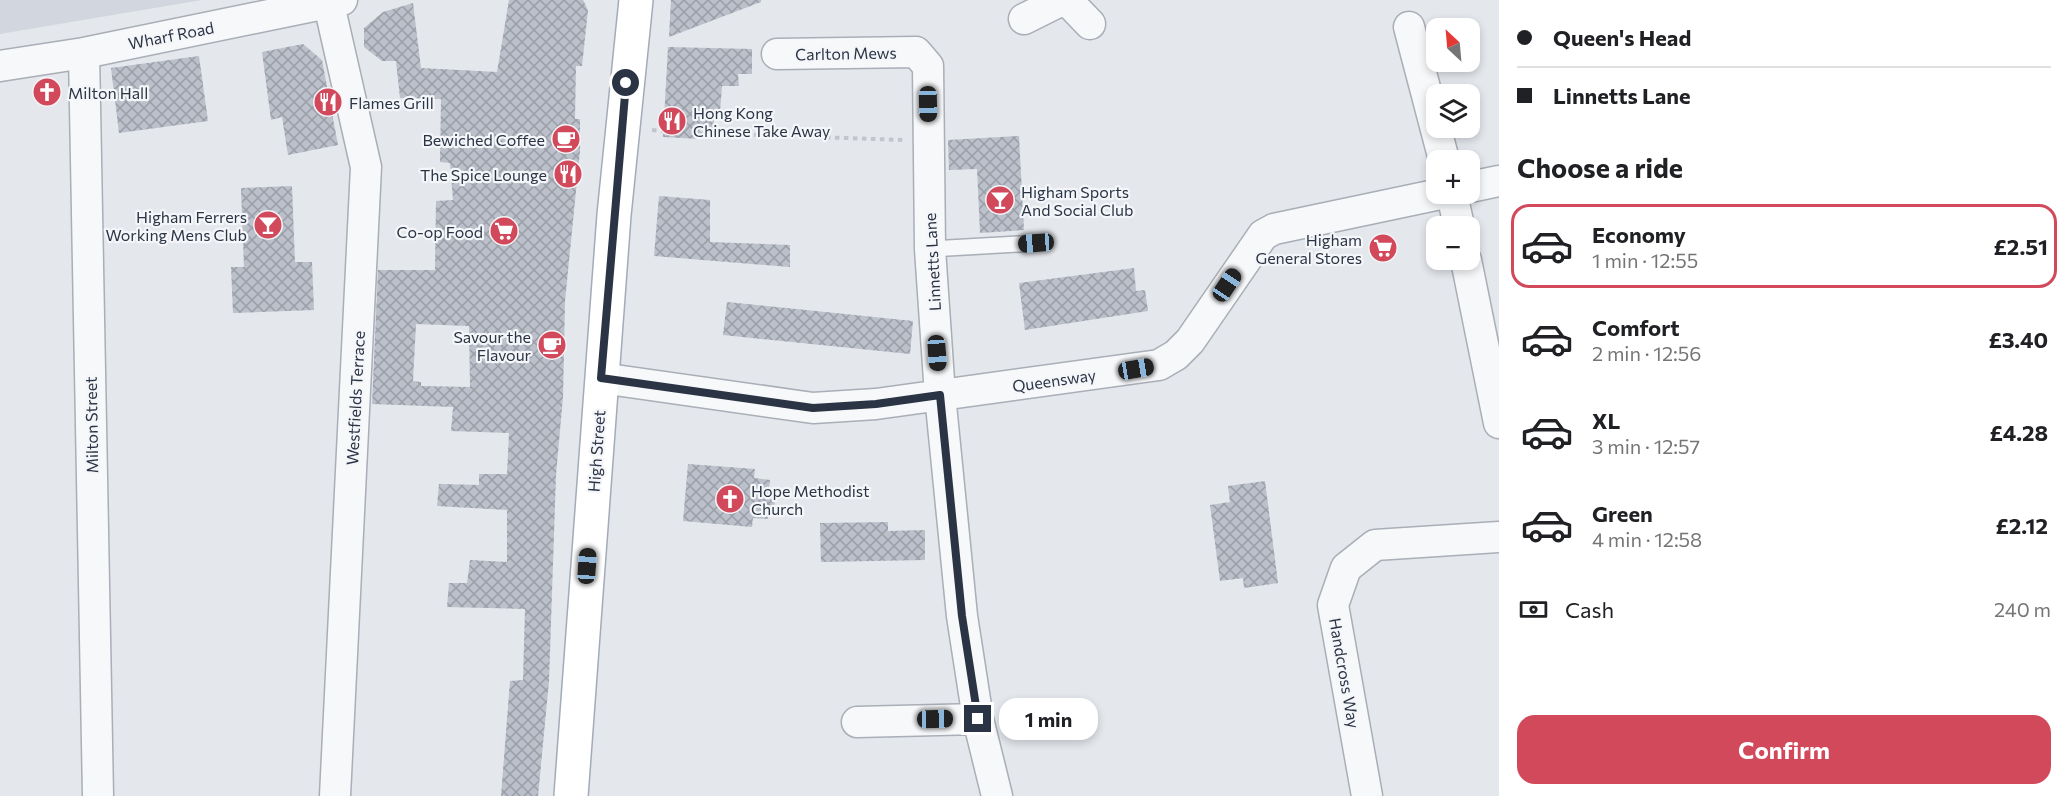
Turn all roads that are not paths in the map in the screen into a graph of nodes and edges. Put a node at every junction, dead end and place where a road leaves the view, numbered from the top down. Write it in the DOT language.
graph roads {
  1 [pos="636,0"];
  2 [pos="1062,0"];
  3 [pos="1067,0"];
  4 [pos="333,1"];
  5 [pos="1024,19"];
  6 [pos="1090,24"];
  7 [pos="1409,27"];
  8 [pos="916,52"];
  9 [pos="84,53"];
  10 [pos="777,54"];
  11 [pos="0,66"];
  12 [pos="1441,150"];
  13 [pos="1499,181"];
  14 [pos="1480,185"];
  15 [pos="1426,197"];
  16 [pos="1036,243"];
  17 [pos="930,249"];
  18 [pos="1468,270"];
  19 [pos="601,378"];
  20 [pos="940,395"];
  21 [pos="1499,423"];
  22 [pos="1499,537"];
  23 [pos="978,719"];
  24 [pos="857,722"];
  25 [pos="98,796"];
  26 [pos="335,796"];
  27 [pos="571,796"];
  28 [pos="997,796"];
  29 [pos="1367,796"];
  1 -- 19 [label="main road, High Street"];
  2 -- 5 [label="street"];
  3 -- 6 [label="street"];
  4 -- 9 [label="street, Wharf Road"];
  4 -- 26 [label="street, Westfields Terrace"];
  7 -- 12 [label="street"];
  8 -- 10 [label="street, Carlton Mews"];
  8 -- 17 [label="street, Linnetts Lane"];
  9 -- 11 [label="street, Wharf Road"];
  9 -- 25 [label="street, Milton Street"];
  13 -- 14 [label="street"];
  15 -- 20 [label="street, Queensway"];
  16 -- 17 [label="lane"];
  17 -- 20 [label="street, Linnetts Lane"];
  18 -- 21 [label="street"];
  19 -- 20 [label="street, Queensway"];
  19 -- 27 [label="main road, High Street"];
  20 -- 23 [label="street, Linnetts Lane"];
  22 -- 29 [label="street, Handcross Way"];
  23 -- 24 [label="street"];
  23 -- 28 [label="street, Linnetts Lane"];
}
